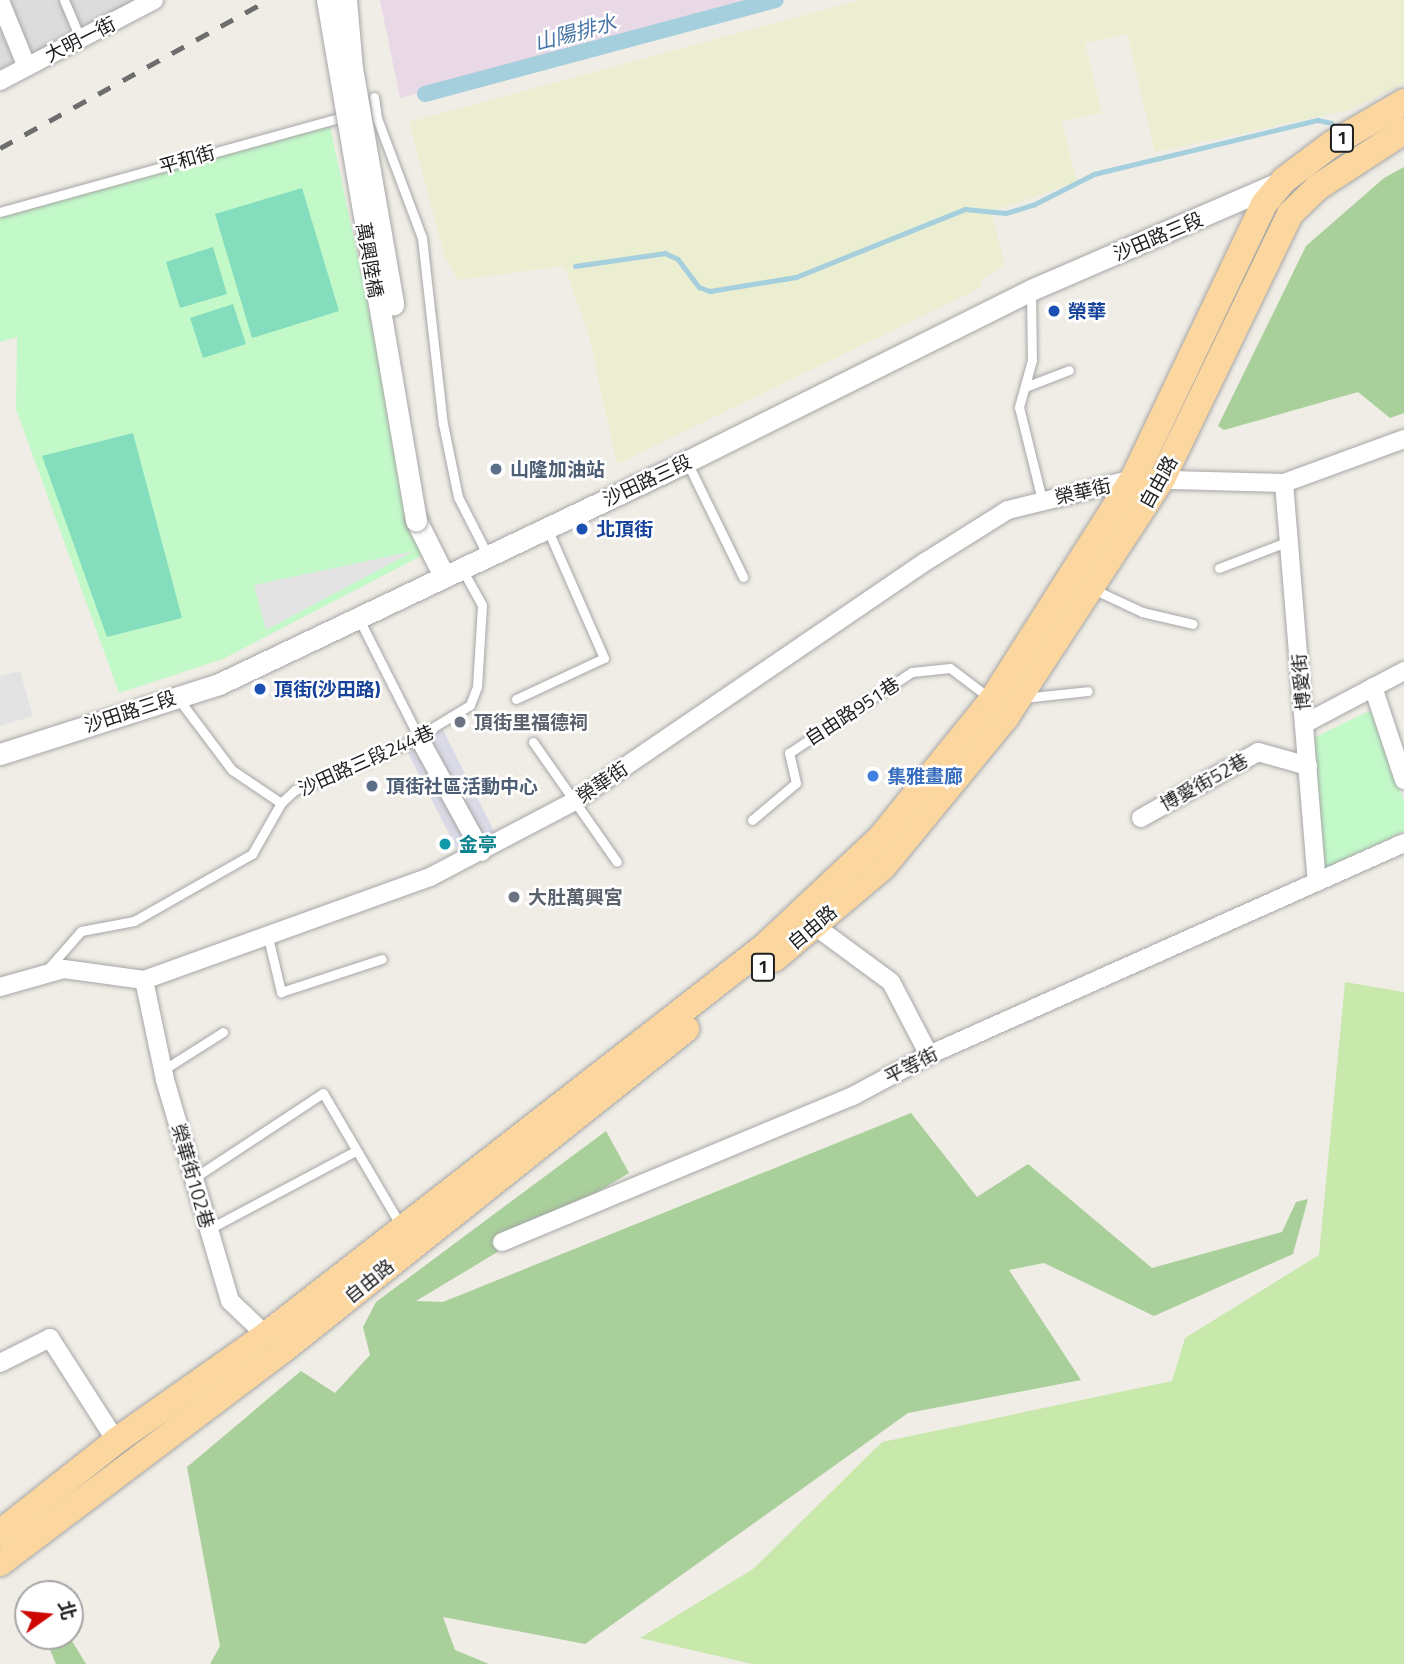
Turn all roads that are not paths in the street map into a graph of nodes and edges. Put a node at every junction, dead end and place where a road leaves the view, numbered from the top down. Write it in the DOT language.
graph roads {
  1 [pos="64,0"];
  2 [pos="327,0"];
  3 [pos="346,0"];
  4 [pos="0,1"];
  5 [pos="157,1"];
  6 [pos="80,38"];
  7 [pos="27,67"];
  8 [pos="0,81"];
  9 [pos="374,97"];
  10 [pos="1404,102"];
  11 [pos="375,111"];
  12 [pos="1404,131"];
  13 [pos="1284,180"];
  14 [pos="1318,187"];
  15 [pos="0,212"];
  16 [pos="1031,290"];
  17 [pos="1069,370"];
  18 [pos="1025,387"];
  19 [pos="1404,439"];
  20 [pos="686,462"];
  21 [pos="1133,479"];
  22 [pos="1163,479"];
  23 [pos="1284,482"];
  24 [pos="1042,500"];
  25 [pos="423,518"];
  26 [pos="546,527"];
  27 [pos="1289,541"];
  28 [pos="487,554"];
  29 [pos="1219,568"];
  30 [pos="453,572"];
  31 [pos="743,577"];
  32 [pos="1093,589"];
  33 [pos="358,618"];
  34 [pos="1193,624"];
  35 [pos="1404,671"];
  36 [pos="1373,687"];
  37 [pos="1088,691"];
  38 [pos="176,696"];
  39 [pos="516,699"];
  40 [pos="1018,699"];
  41 [pos="992,700"];
  42 [pos="1304,724"];
  43 [pos="978,735"];
  44 [pos="419,738"];
  45 [pos="533,742"];
  46 [pos="0,754"];
  47 [pos="1308,766"];
  48 [pos="1404,780"];
  49 [pos="573,802"];
  50 [pos="281,803"];
  51 [pos="1141,818"];
  52 [pos="752,820"];
  53 [pos="1404,844"];
  54 [pos="482,852"];
  55 [pos="617,862"];
  56 [pos="1317,882"];
  57 [pos="815,926"];
  58 [pos="268,937"];
  59 [pos="383,960"];
  60 [pos="42,975"];
  61 [pos="144,980"];
  62 [pos="0,987"];
  63 [pos="223,1032"];
  64 [pos="929,1055"];
  65 [pos="163,1070"];
  66 [pos="356,1151"];
  67 [pos="194,1178"];
  68 [pos="402,1227"];
  69 [pos="209,1229"];
  70 [pos="502,1242"];
  71 [pos="274,1343"];
  72 [pos="0,1363"];
  73 [pos="117,1441"];
  74 [pos="0,1534"];
  75 [pos="0,1563"];
  1 -- 6 [label="lane"];
  2 -- 25 [label="street, 萬興陸橋, bridge"];
  3 -- 25 [label="street, 萬興陸橋, bridge"];
  4 -- 7 [label="street"];
  5 -- 6 [label="street, 大明一街"];
  6 -- 7 [label="street, 大明一街"];
  7 -- 8 [label="street, 大明一街"];
  9 -- 11 [label="lane"];
  10 -- 13 [label="main road, 沙田路三段 / 1"];
  11 -- 15 [label="lane, 平和街"];
  11 -- 28 [label="lane"];
  12 -- 14 [label="main road, 1"];
  13 -- 14 [label="street"];
  13 -- 16 [label="street, 沙田路三段"];
  13 -- 21 [label="main road, 自由路 / 1"];
  14 -- 22 [label="main road, 自由路 / 1"];
  16 -- 18 [label="lane"];
  16 -- 20 [label="street, 沙田路三段"];
  17 -- 18 [label="lane"];
  18 -- 24 [label="lane"];
  19 -- 23 [label="street"];
  20 -- 26 [label="street, 沙田路三段"];
  20 -- 31 [label="lane"];
  21 -- 22 [label="street, 榮華街"];
  21 -- 24 [label="street, 榮華街"];
  21 -- 41 [label="main road, 自由路 / 1"];
  22 -- 23 [label="street, 榮華街"];
  22 -- 32 [label="main road, 自由路 / 1"];
  23 -- 27 [label="street, 博愛街"];
  24 -- 49 [label="street, 榮華街"];
  25 -- 30 [label="street"];
  26 -- 28 [label="street, 沙田路三段"];
  26 -- 39 [label="lane"];
  27 -- 29 [label="lane"];
  27 -- 42 [label="street, 博愛街"];
  28 -- 30 [label="street, 沙田路三段"];
  30 -- 33 [label="street, 沙田路三段"];
  30 -- 44 [label="lane, 沙田路三段244巷"];
  32 -- 34 [label="lane"];
  32 -- 40 [label="main road, 自由路 / 1"];
  33 -- 38 [label="street, 沙田路三段"];
  33 -- 44 [label="lane"];
  35 -- 36 [label="street"];
  36 -- 42 [label="street"];
  36 -- 48 [label="street"];
  37 -- 40 [label="lane"];
  38 -- 46 [label="street, 沙田路三段"];
  38 -- 50 [label="lane"];
  40 -- 43 [label="main road, 自由路 / 1"];
  41 -- 43 [label="main road, 自由路 / 1"];
  41 -- 52 [label="lane, 自由路951巷"];
  42 -- 47 [label="street, 博愛街"];
  43 -- 57 [label="main road, 自由路 / 1"];
  43 -- 68 [label="main road, 自由路 / 1"];
  44 -- 50 [label="lane, 沙田路三段244巷"];
  44 -- 54 [label="street"];
  45 -- 49 [label="lane"];
  47 -- 51 [label="street, 博愛街52巷"];
  47 -- 56 [label="street, 博愛街"];
  49 -- 54 [label="street, 榮華街"];
  49 -- 55 [label="lane"];
  50 -- 60 [label="lane"];
  53 -- 56 [label="street, 平等街"];
  54 -- 58 [label="street, 榮華街"];
  56 -- 64 [label="street, 平等街"];
  57 -- 64 [label="street"];
  57 -- 71 [label="main road, 自由路 / 1"];
  58 -- 59 [label="lane"];
  58 -- 61 [label="street, 榮華街"];
  60 -- 61 [label="street, 榮華街"];
  60 -- 62 [label="street, 榮華街"];
  61 -- 65 [label="street, 榮華街102巷"];
  63 -- 65 [label="lane"];
  64 -- 70 [label="street, 平等街"];
  65 -- 67 [label="street, 榮華街102巷"];
  66 -- 67 [label="lane"];
  66 -- 68 [label="lane"];
  66 -- 69 [label="lane"];
  67 -- 69 [label="street, 榮華街102巷"];
  68 -- 71 [label="main road, 自由路 / 1"];
  69 -- 71 [label="street, 榮華街102巷"];
  71 -- 73 [label="main road, 自由路 / 1"];
  71 -- 75 [label="main road, 自由路 / 1"];
  72 -- 73 [label="street"];
  73 -- 74 [label="main road, 自由路 / 1"];
}
